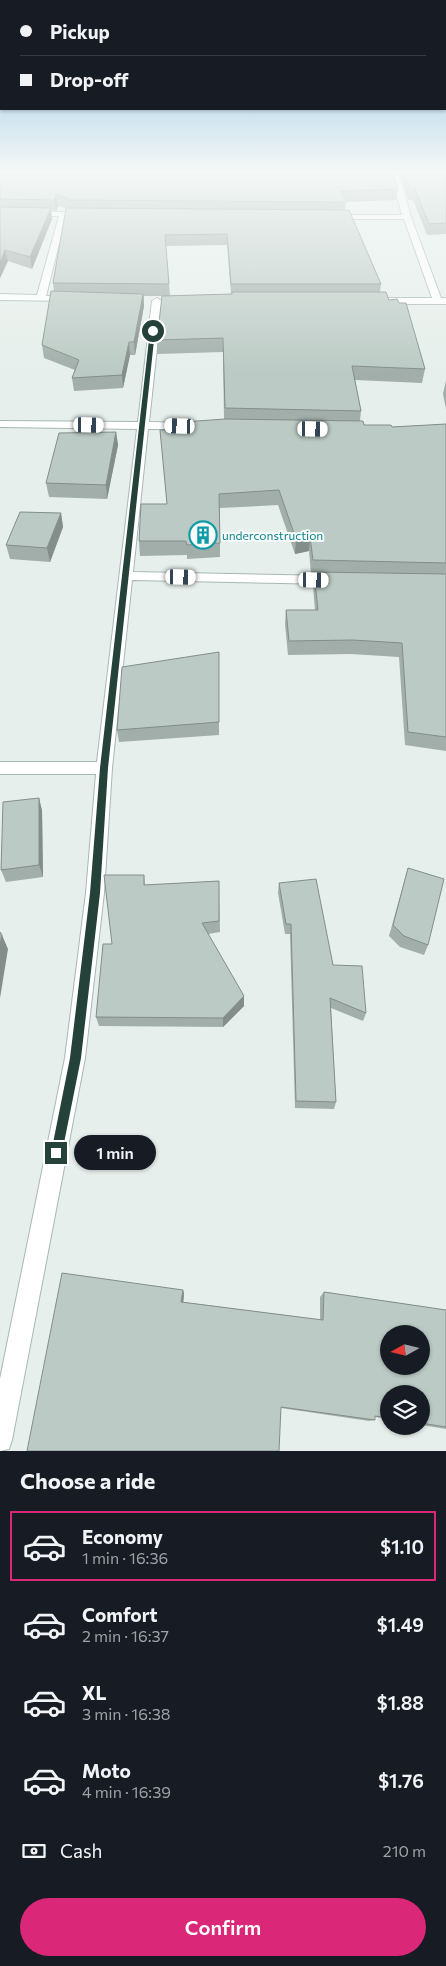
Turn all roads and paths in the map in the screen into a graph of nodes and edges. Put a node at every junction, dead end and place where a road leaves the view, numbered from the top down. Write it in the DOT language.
graph roads {
  1 [pos="58,238"];
  2 [pos="416,238"];
  3 [pos="0,297"];
  4 [pos="41,298"];
  5 [pos="84,300"];
  6 [pos="157,301"];
  7 [pos="369,301"];
  8 [pos="442,301"];
  9 [pos="0,424"];
  10 [pos="142,425"];
  11 [pos="201,426"];
  12 [pos="125,576"];
  13 [pos="349,581"];
  14 [pos="0,768"];
  15 [pos="104,768"];
  16 [pos="0,1440"];
  1 -- 4 [label="street"];
  2 -- 8 [label="street"];
  3 -- 4 [label="street"];
  4 -- 5 [label="street"];
  6 -- 10 [label="street"];
  7 -- 8 [label="street"];
  9 -- 10 [label="street"];
  10 -- 11 [label="street"];
  10 -- 12 [label="street"];
  12 -- 13 [label="street"];
  12 -- 15 [label="street"];
  14 -- 15 [label="street"];
  15 -- 16 [label="street"];
}
